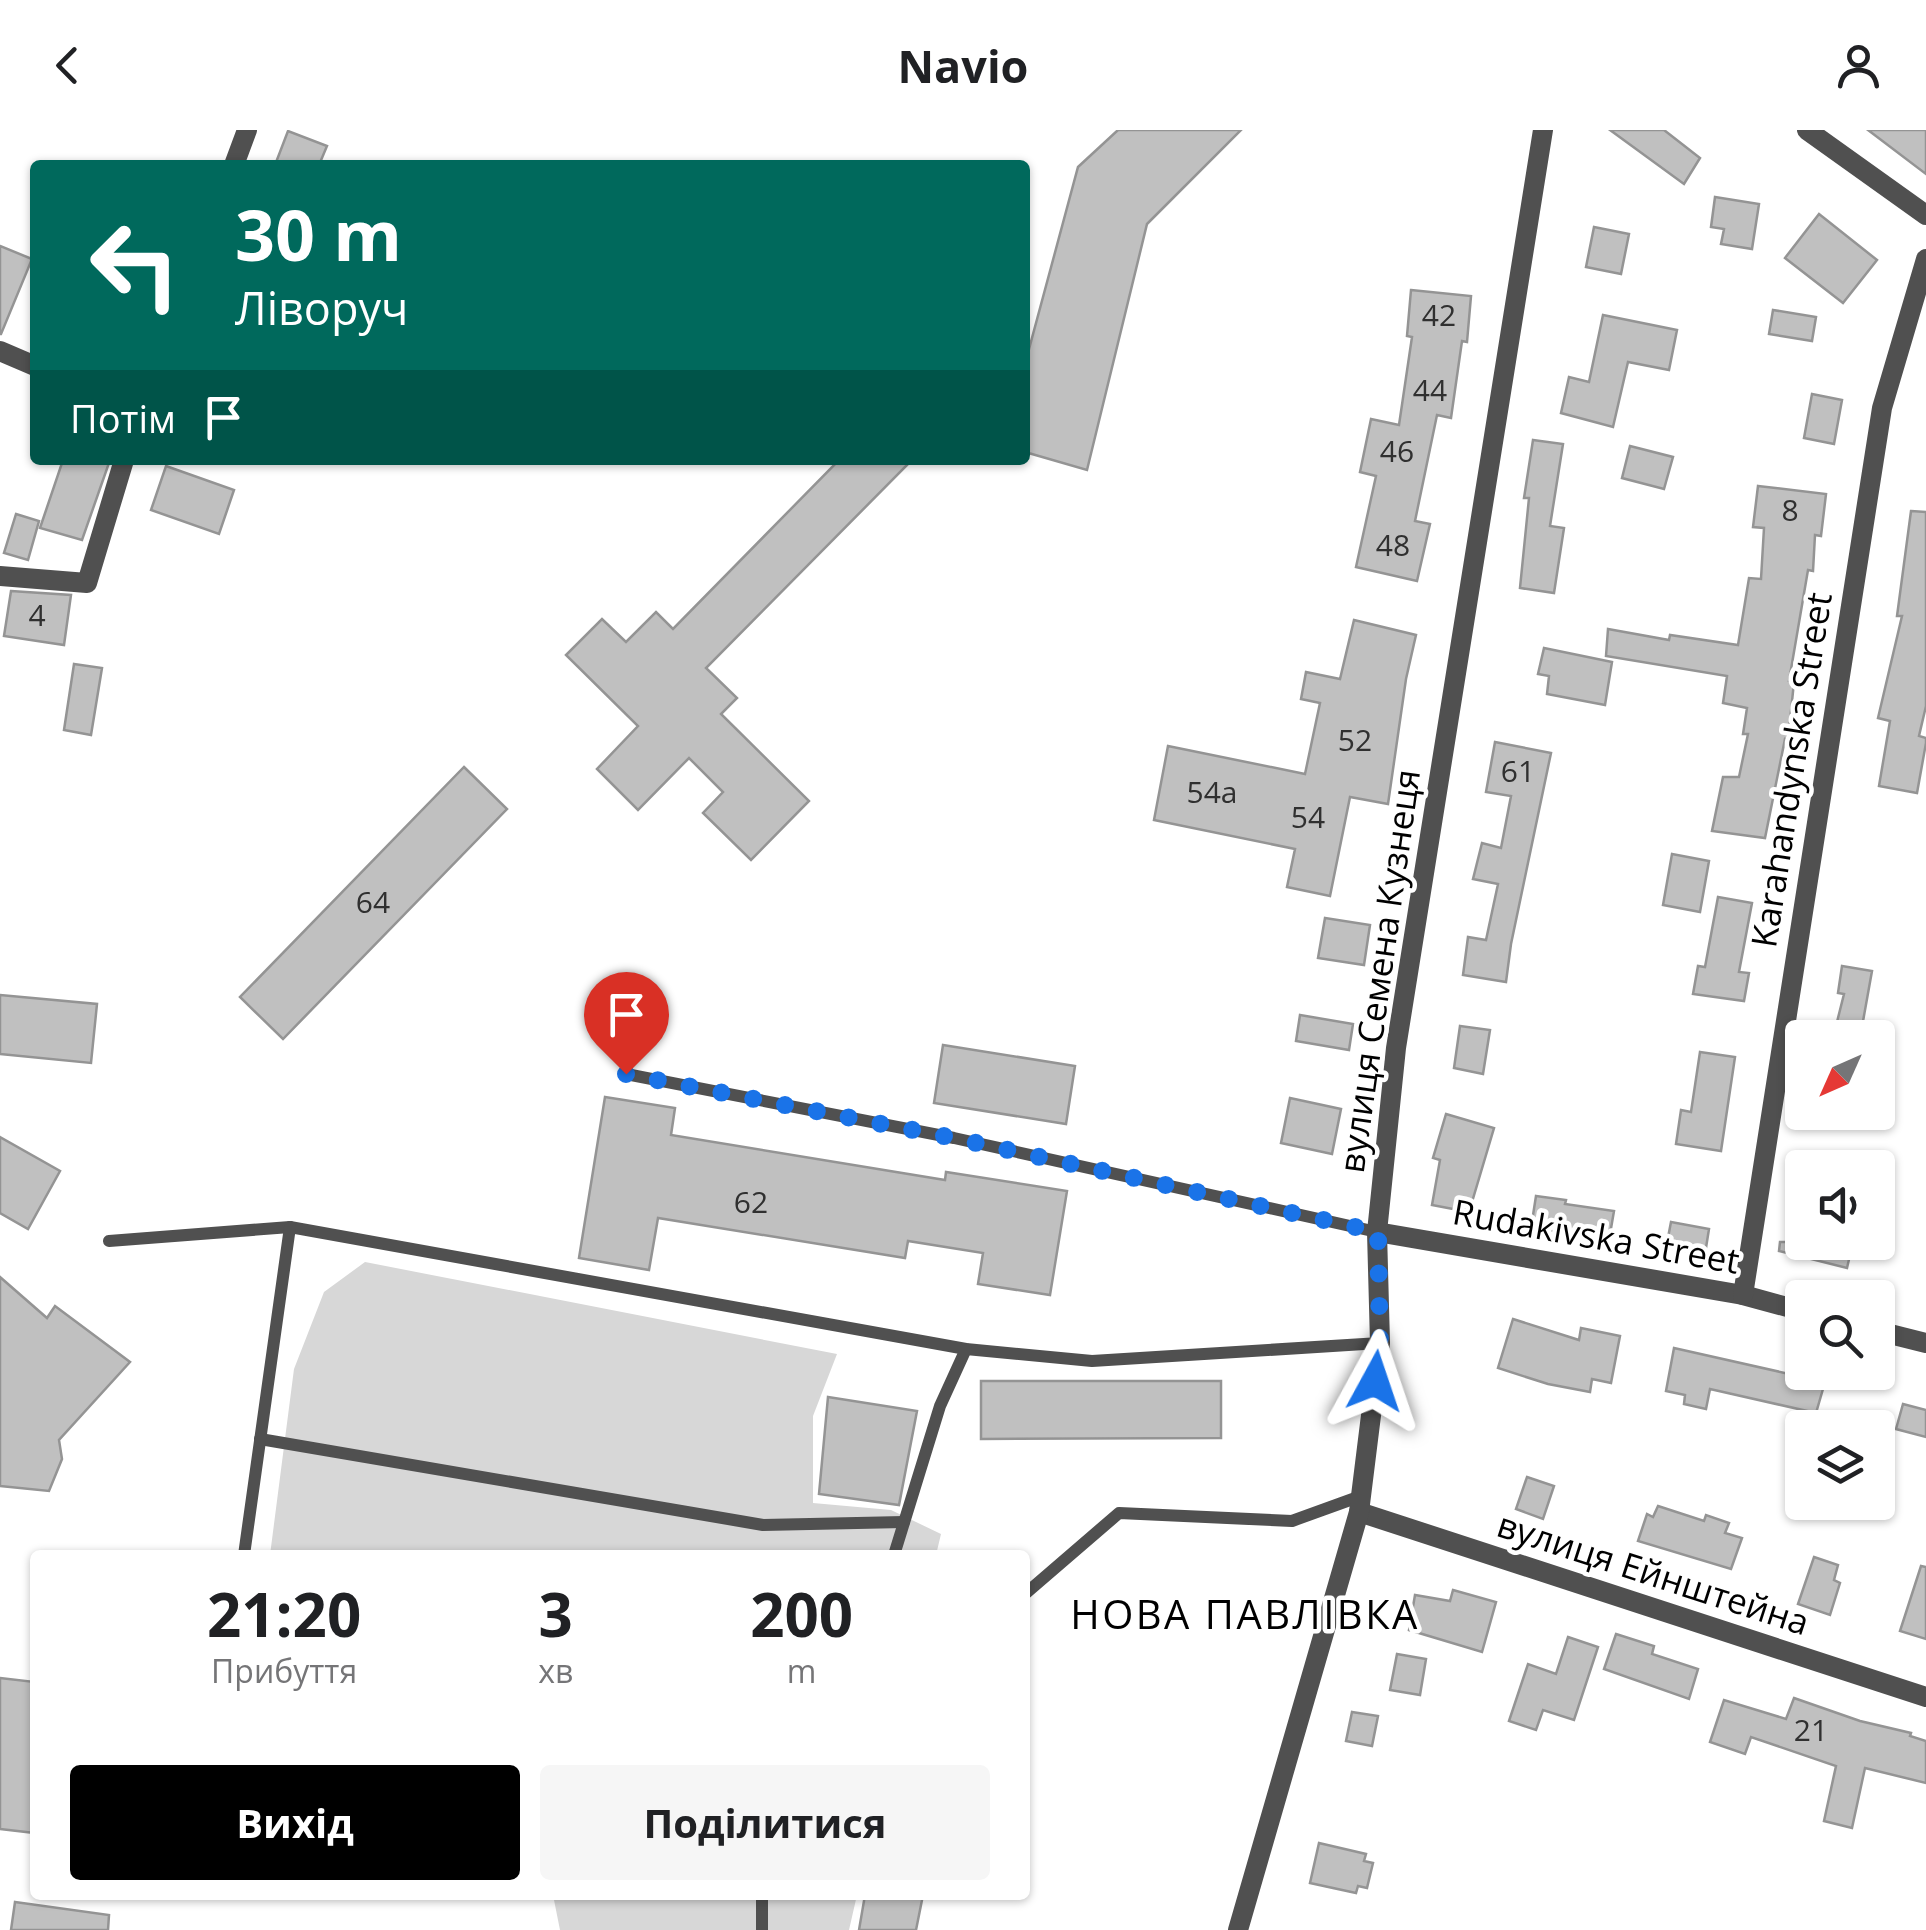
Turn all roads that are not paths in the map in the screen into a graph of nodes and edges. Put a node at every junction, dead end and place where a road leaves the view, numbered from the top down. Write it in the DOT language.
graph roads {
  1 [pos="247,130"];
  2 [pos="1543,130"];
  3 [pos="1807,130"];
  4 [pos="236,160"];
  5 [pos="1926,215"];
  6 [pos="1926,259"];
  7 [pos="0,351"];
  8 [pos="30,364"];
  9 [pos="122,465"];
  10 [pos="0,576"];
  11 [pos="626,1074"];
  12 [pos="290,1228"];
  13 [pos="1378,1232"];
  14 [pos="109,1241"];
  15 [pos="1742,1295"];
  16 [pos="1785,1306"];
  17 [pos="1895,1336"];
  18 [pos="1380,1343"];
  19 [pos="1926,1344"];
  20 [pos="966,1349"];
  21 [pos="260,1440"];
  22 [pos="1360,1504"];
  23 [pos="904,1522"];
  24 [pos="245,1550"];
  25 [pos="896,1550"];
  26 [pos="1030,1590"];
  27 [pos="1926,1697"];
  28 [pos="762,1900"];
  29 [pos="762,1930"];
  30 [pos="1238,1930"];
  1 -- 4 [label="street"];
  2 -- 13 [label="street, вулиця Семена Кузнеця"];
  3 -- 5 [label="street"];
  6 -- 15 [label="street, Karahandynska Street"];
  7 -- 8 [label="street"];
  9 -- 10 [label="street"];
  11 -- 13 [label="lane"];
  12 -- 14 [label="lane"];
  12 -- 20 [label="lane"];
  12 -- 21 [label="lane"];
  13 -- 15 [label="street, Rudakivska Street"];
  13 -- 18 [label="street, вулиця Семена Кузнеця"];
  15 -- 16 [label="street, Rudakivska Street"];
  17 -- 19 [label="street"];
  18 -- 20 [label="lane"];
  18 -- 22 [label="street, вулиця Семена Кузнеця"];
  20 -- 23 [label="lane"];
  21 -- 23 [label="lane"];
  21 -- 24 [label="lane"];
  22 -- 26 [label="lane"];
  22 -- 27 [label="street, вулиця Ейнштейна"];
  22 -- 30 [label="street, вулиця Семена Кузнеця"];
  23 -- 25 [label="lane"];
  28 -- 29 [label="lane"];
}
